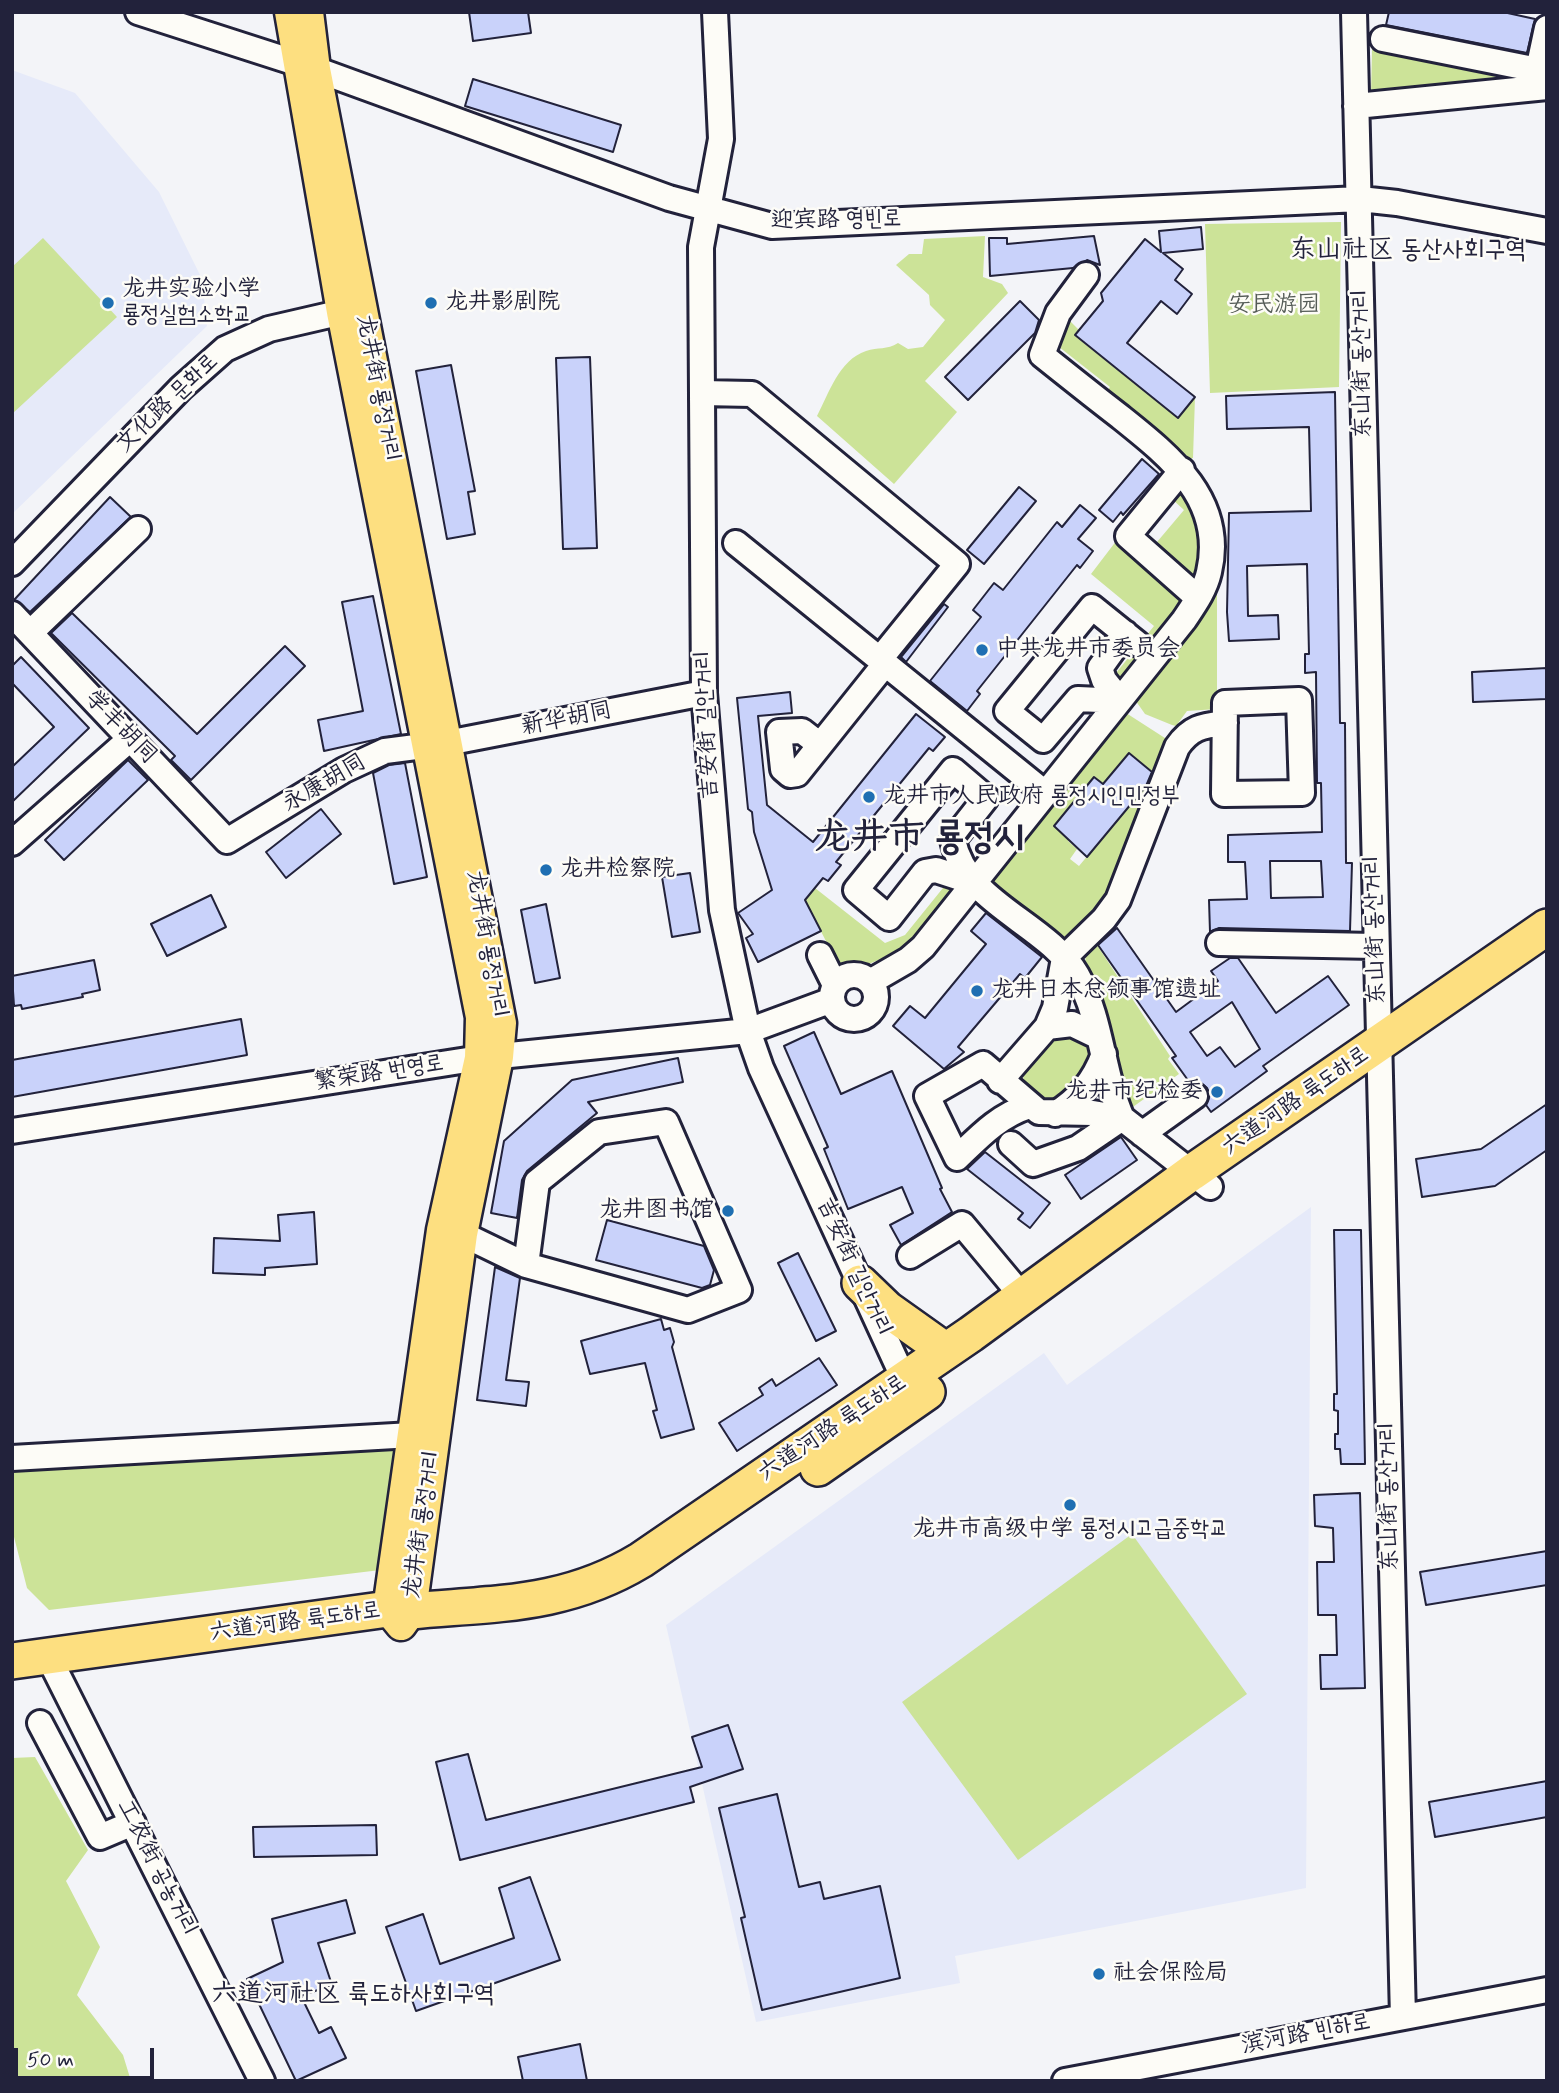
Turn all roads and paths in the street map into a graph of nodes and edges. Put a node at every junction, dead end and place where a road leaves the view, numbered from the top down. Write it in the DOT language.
graph roads {
  1 [pos="138,12"];
  2 [pos="290,12"];
  3 [pos="308,12"];
  4 [pos="715,12"];
  5 [pos="1354,12"];
  6 [pos="1547,28"];
  7 [pos="1384,39"];
  8 [pos="306,66"];
  9 [pos="1540,82"];
  10 [pos="1356,106"];
  11 [pos="1360,200"];
  12 [pos="708,210"];
  13 [pos="1547,231"];
  14 [pos="1086,275"];
  15 [pos="352,310"];
  16 [pos="702,393"];
  17 [pos="1182,470"];
  18 [pos="138,529"];
  19 [pos="736,543"];
  20 [pos="12,563"];
  21 [pos="1198,598"];
  22 [pos="12,614"];
  23 [pos="30,633"];
  24 [pos="883,661"];
  25 [pos="704,693"];
  26 [pos="1116,705"];
  27 [pos="1225,723"];
  28 [pos="130,739"];
  29 [pos="438,744"];
  30 [pos="820,745"];
  31 [pos="1045,793"];
  32 [pos="228,841"];
  33 [pos="12,843"];
  34 [pos="973,882"];
  35 [pos="1547,927"];
  36 [pos="1219,943"];
  37 [pos="1376,946"];
  38 [pos="1547,947"];
  39 [pos="820,955"];
  40 [pos="1064,958"];
  41 [pos="870,982"];
  42 [pos="834,993"];
  43 [pos="1047,1027"];
  44 [pos="748,1031"];
  45 [pos="1102,1045"];
  46 [pos="1380,1054"];
  47 [pos="489,1058"];
  48 [pos="1000,1081"];
  49 [pos="1195,1096"];
  50 [pos="1029,1106"];
  51 [pos="1055,1114"];
  52 [pos="1122,1118"];
  53 [pos="12,1131"];
  54 [pos="1142,1134"];
  55 [pos="1011,1144"];
  56 [pos="1200,1180"];
  57 [pos="452,1232"];
  58 [pos="911,1256"];
  59 [pos="526,1265"];
  60 [pos="860,1283"];
  61 [pos="1022,1296"];
  62 [pos="946,1351"];
  63 [pos="910,1391"];
  64 [pos="412,1435"];
  65 [pos="12,1458"];
  66 [pos="400,1615"];
  67 [pos="12,1661"];
  68 [pos="52,1665"];
  69 [pos="12,1679"];
  70 [pos="40,1723"];
  71 [pos="133,1823"];
  72 [pos="1547,1990"];
  73 [pos="1403,2017"];
  74 [pos="262,2081"];
  75 [pos="1065,2081"];
  1 -- 8 [label="street, 迎宾路 영빈로"];
  2 -- 8 [label="main road, 龙井街 룡정거리"];
  3 -- 8 [label="main road, 龙井街 룡정거리"];
  4 -- 12 [label="street, 吉安街 길안거리"];
  5 -- 10 [label="street, 东山街 동산거리"];
  6 -- 9 [label="street"];
  7 -- 9 [label="street"];
  8 -- 12 [label="street, 迎宾路 영빈로"];
  8 -- 15 [label="main road, 龙井街 룡정거리"];
  9 -- 10 [label="street"];
  10 -- 11 [label="street, 东山街 동산거리"];
  11 -- 12 [label="street, 迎宾路 영빈로"];
  11 -- 13 [label="street, 迎宾路 영빈로"];
  11 -- 37 [label="street, 东山街 동산거리"];
  12 -- 16 [label="street, 吉安街 길안거리"];
  14 -- 17 [label="street"];
  15 -- 20 [label="street, 文化路 문화로"];
  15 -- 29 [label="main road, 龙井街 룡정거리"];
  16 -- 24 [label="street"];
  16 -- 25 [label="street, 吉安街 길안거리"];
  17 -- 21 [label="street"];
  17 -- 21 [label="street"];
  18 -- 23 [label="street"];
  19 -- 24 [label="street"];
  21 -- 26 [label="street"];
  22 -- 23 [label="street, 学丰胡同"];
  23 -- 28 [label="street, 学丰胡同"];
  24 -- 30 [label="street"];
  24 -- 31 [label="street"];
  25 -- 29 [label="street, 新华胡同"];
  25 -- 44 [label="street, 吉安街 길안거리"];
  26 -- 26 [label="street"];
  26 -- 31 [label="street"];
  27 -- 27 [label="street"];
  27 -- 40 [label="street"];
  28 -- 32 [label="street, 学丰胡同"];
  28 -- 33 [label="street"];
  29 -- 32 [label="street, 永康胡同"];
  29 -- 47 [label="main road, 龙井街 룡정거리"];
  31 -- 34 [label="street"];
  34 -- 34 [label="street"];
  34 -- 40 [label="street"];
  34 -- 41 [label="street"];
  35 -- 46 [label="highway, 六道河路 륙도하로"];
  36 -- 37 [label="street"];
  37 -- 46 [label="street, 东山街 동산거리"];
  38 -- 46 [label="highway, 六道河路 륙도하로"];
  39 -- 42 [label="street"];
  40 -- 43 [label="street"];
  40 -- 45 [label="street"];
  41 -- 42 [label="street"];
  41 -- 42 [label="street"];
  42 -- 44 [label="street, 繁荣路 번영로"];
  43 -- 45 [label="street"];
  43 -- 48 [label="street"];
  44 -- 47 [label="street, 繁荣路 번영로"];
  44 -- 60 [label="street, 吉安街 길안거리"];
  45 -- 51 [label="street"];
  45 -- 52 [label="street"];
  46 -- 56 [label="highway, 六道河路 륙도하로"];
  46 -- 73 [label="street, 东山街 동산거리"];
  47 -- 53 [label="street, 繁荣路 번영로"];
  47 -- 57 [label="main road, 龙井街 룡정거리"];
  48 -- 50 [label="street"];
  48 -- 50 [label="street"];
  49 -- 54 [label="street"];
  50 -- 51 [label="street"];
  51 -- 52 [label="street"];
  52 -- 54 [label="street"];
  52 -- 55 [label="street"];
  54 -- 56 [label="street"];
  56 -- 61 [label="highway, 六道河路 륙도하로"];
  56 -- 63 [label="highway, 六道河路 륙도하로"];
  57 -- 59 [label="street"];
  57 -- 64 [label="main road, 龙井街 룡정거리"];
  57 -- 66 [label="main road, 龙井街 룡정거리"];
  58 -- 61 [label="street"];
  59 -- 59 [label="street"];
  60 -- 62 [label="highway"];
  60 -- 63 [label="street, 吉安街 길안거리"];
  61 -- 62 [label="highway, 六道河路 륙도하로"];
  62 -- 63 [label="highway, 六道河路 륙도하로"];
  63 -- 66 [label="highway, 六道河路 륙도하로"];
  64 -- 65 [label="street"];
  64 -- 66 [label="main road, 龙井街 룡정거리"];
  66 -- 68 [label="highway, 六道河路 륙도하로"];
  67 -- 68 [label="highway, 六道河路 륙도하로"];
  68 -- 69 [label="highway, 六道河路 륙도하로"];
  68 -- 71 [label="street, 工农街 공농거리"];
  70 -- 71 [label="street"];
  71 -- 74 [label="street, 工农街 공농거리"];
  72 -- 73 [label="street, 滨河路 빈하로"];
  73 -- 75 [label="street, 滨河路 빈하로"];
}
